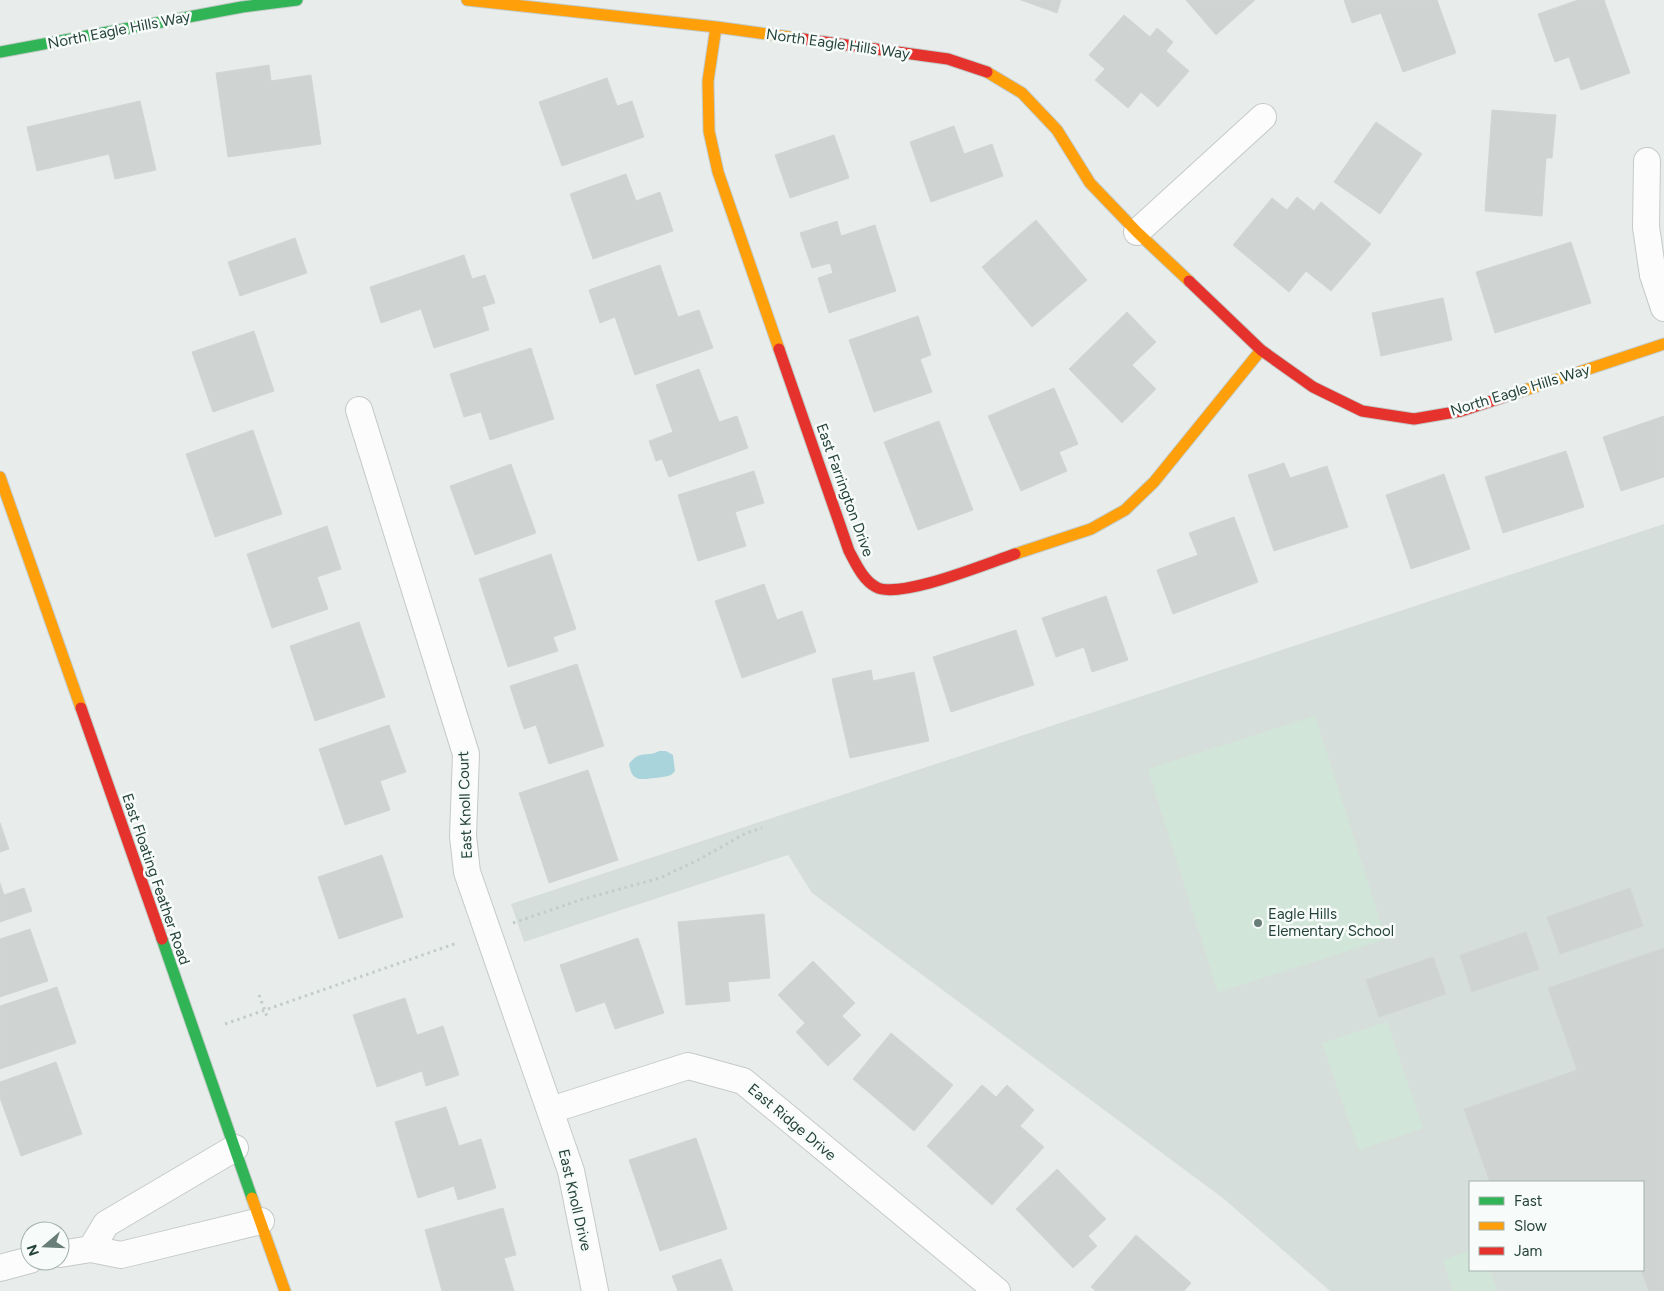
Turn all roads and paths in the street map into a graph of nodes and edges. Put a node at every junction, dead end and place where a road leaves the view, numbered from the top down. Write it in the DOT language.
graph roads {
  1 [pos="297,0"];
  2 [pos="467,0"];
  3 [pos="716,27"];
  4 [pos="0,52"];
  5 [pos="1263,117"];
  6 [pos="1647,161"];
  7 [pos="1137,232"];
  8 [pos="1664,308"];
  9 [pos="1664,344"];
  10 [pos="1261,350"];
  11 [pos="360,410"];
  12 [pos="0,477"];
  13 [pos="762,828"];
  14 [pos="508,925"];
  15 [pos="457,943"];
  16 [pos="259,995"];
  17 [pos="265,1010"];
  18 [pos="268,1019"];
  19 [pos="225,1024"];
  20 [pos="550,1110"];
  21 [pos="235,1148"];
  22 [pos="261,1221"];
  23 [pos="91,1248"];
  24 [pos="70,1252"];
  25 [pos="20,1263"];
  26 [pos="0,1268"];
  27 [pos="285,1291"];
  28 [pos="595,1291"];
  29 [pos="997,1291"];
  1 -- 4 [label="street, North Eagle Hills Way"];
  2 -- 3 [label="street, North Eagle Hills Way"];
  3 -- 7 [label="street, North Eagle Hills Way"];
  3 -- 10 [label="street, East Farrington Drive"];
  5 -- 7 [label="street"];
  6 -- 8 [label="street"];
  7 -- 10 [label="street, North Eagle Hills Way"];
  9 -- 10 [label="street, North Eagle Hills Way"];
  11 -- 20 [label="street, East Knoll Court"];
  12 -- 21 [label="street, East Floating Feather Road"];
  13 -- 14 [label="path"];
  15 -- 17 [label="path"];
  16 -- 17 [label="path"];
  17 -- 18 [label="path"];
  17 -- 19 [label="path"];
  20 -- 28 [label="street, East Knoll Drive"];
  20 -- 29 [label="street, East Ridge Drive"];
  21 -- 22 [label="street, East Floating Feather Road"];
  21 -- 23 [label="street"];
  22 -- 23 [label="street"];
  22 -- 27 [label="street, East Floating Feather Road"];
  23 -- 24 [label="street"];
  25 -- 26 [label="street"];
}
